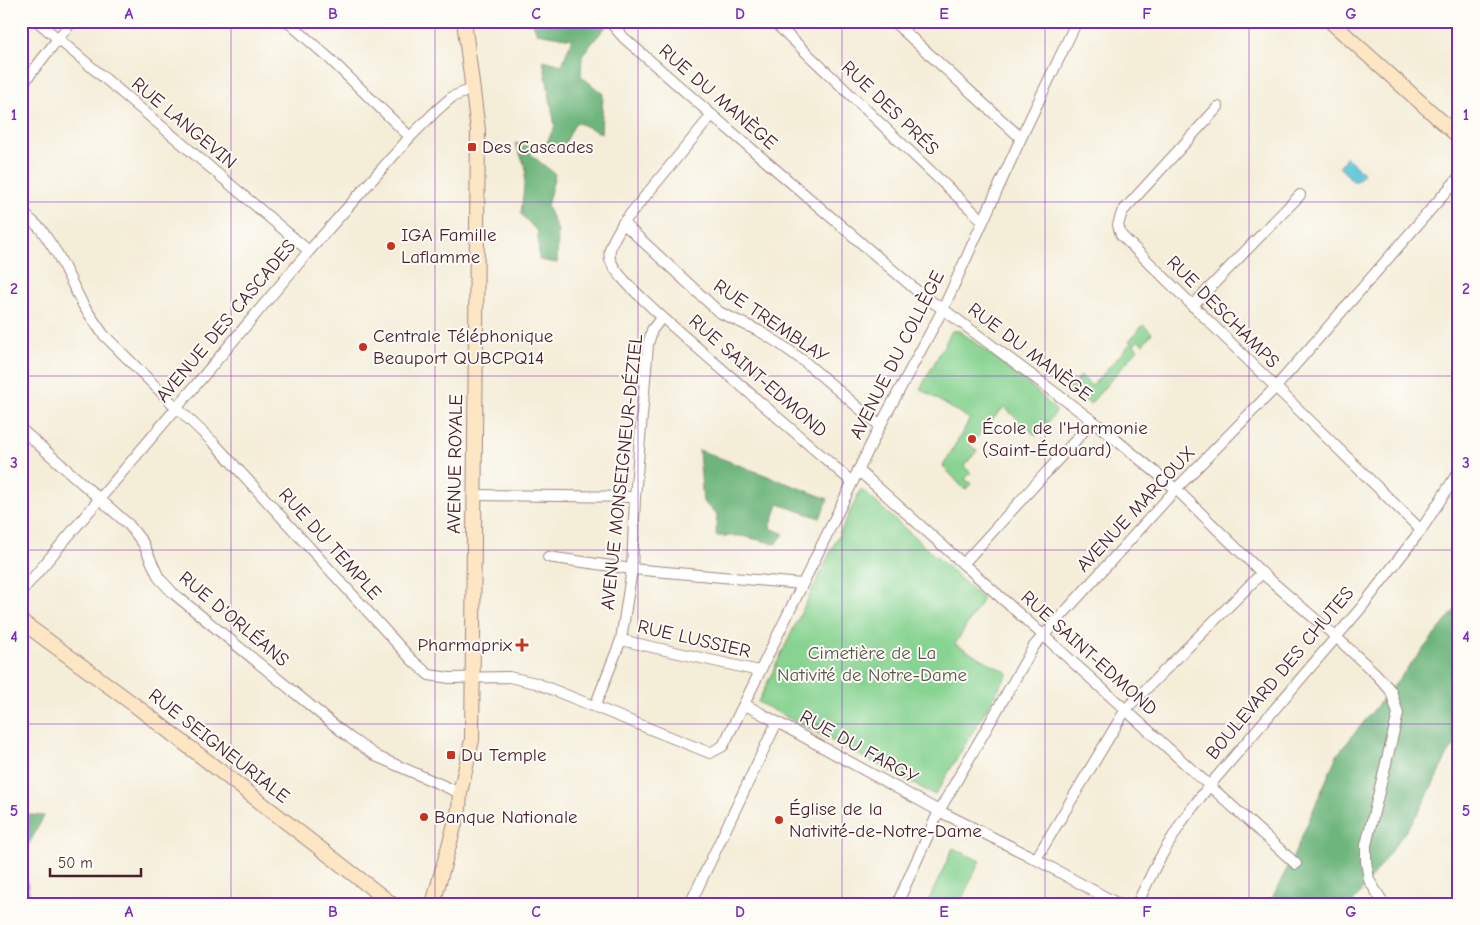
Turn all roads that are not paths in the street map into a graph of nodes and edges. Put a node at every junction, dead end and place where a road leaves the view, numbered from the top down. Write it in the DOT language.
graph roads {
  1 [pos="37,21"];
  2 [pos="72,21"];
  3 [pos="287,21"];
  4 [pos="464,21"];
  5 [pos="609,21"];
  6 [pos="773,21"];
  7 [pos="893,21"];
  8 [pos="1077,21"];
  9 [pos="1330,21"];
  10 [pos="58,39"];
  11 [pos="21,86"];
  12 [pos="472,89"];
  13 [pos="1218,107"];
  14 [pos="712,115"];
  15 [pos="1459,137"];
  16 [pos="410,138"];
  17 [pos="1021,138"];
  18 [pos="1459,177"];
  19 [pos="1300,195"];
  20 [pos="21,210"];
  21 [pos="983,221"];
  22 [pos="623,223"];
  23 [pos="309,251"];
  24 [pos="1192,306"];
  25 [pos="943,309"];
  26 [pos="662,317"];
  27 [pos="1275,388"];
  28 [pos="176,407"];
  29 [pos="1093,421"];
  30 [pos="880,426"];
  31 [pos="21,429"];
  32 [pos="858,470"];
  33 [pos="1459,471"];
  34 [pos="852,482"];
  35 [pos="1176,489"];
  36 [pos="474,495"];
  37 [pos="635,497"];
  38 [pos="99,499"];
  39 [pos="1421,530"];
  40 [pos="548,557"];
  41 [pos="963,564"];
  42 [pos="632,569"];
  43 [pos="1262,573"];
  44 [pos="802,584"];
  45 [pos="21,592"];
  46 [pos="21,621"];
  47 [pos="1044,636"];
  48 [pos="1336,637"];
  49 [pos="621,640"];
  50 [pos="759,672"];
  51 [pos="473,678"];
  52 [pos="744,704"];
  53 [pos="595,706"];
  54 [pos="1126,709"];
  55 [pos="777,722"];
  56 [pos="710,753"];
  57 [pos="1209,786"];
  58 [pos="460,793"];
  59 [pos="939,811"];
  60 [pos="1036,859"];
  61 [pos="1296,864"];
  62 [pos="392,904"];
  63 [pos="432,904"];
  64 [pos="690,904"];
  65 [pos="897,904"];
  66 [pos="1118,904"];
  67 [pos="1137,904"];
  68 [pos="1384,904"];
  1 -- 10 [label="street, RUE LANGEVIN"];
  2 -- 10 [label="street"];
  3 -- 16 [label="street"];
  4 -- 12 [label="main road, AVENUE ROYALE"];
  5 -- 14 [label="street, RUE DU MANÈGE"];
  6 -- 21 [label="street, RUE DES PRÉS"];
  7 -- 17 [label="street"];
  8 -- 17 [label="street, AVENUE DU COLLÈGE"];
  9 -- 15 [label="main road"];
  10 -- 11 [label="street"];
  10 -- 23 [label="street, RUE LANGEVIN"];
  12 -- 16 [label="street, AVENUE DES CASCADES"];
  12 -- 36 [label="main road, AVENUE ROYALE"];
  13 -- 24 [label="street, RUE DESCHAMPS"];
  14 -- 22 [label="street, AVENUE MONSEIGNEUR-DÉZIEL"];
  14 -- 25 [label="street, RUE DU MANÈGE"];
  16 -- 23 [label="street, AVENUE DES CASCADES"];
  17 -- 21 [label="street, AVENUE DU COLLÈGE"];
  18 -- 27 [label="street, AVENUE MARCOUX"];
  19 -- 24 [label="street"];
  20 -- 28 [label="street, RUE DU TEMPLE"];
  21 -- 25 [label="street, AVENUE DU COLLÈGE"];
  22 -- 26 [label="street, AVENUE MONSEIGNEUR-DÉZIEL"];
  22 -- 30 [label="street, RUE TREMBLAY"];
  23 -- 28 [label="street, AVENUE DES CASCADES"];
  24 -- 27 [label="street, RUE DESCHAMPS"];
  25 -- 29 [label="street, RUE DU MANÈGE"];
  25 -- 30 [label="street, AVENUE DU COLLÈGE"];
  26 -- 34 [label="street, RUE SAINT-EDMOND"];
  26 -- 37 [label="street, AVENUE MONSEIGNEUR-DÉZIEL"];
  27 -- 35 [label="street, AVENUE MARCOUX"];
  27 -- 39 [label="street, RUE DESCHAMPS"];
  28 -- 38 [label="street, AVENUE DES CASCADES"];
  28 -- 51 [label="street, RUE DU TEMPLE"];
  29 -- 35 [label="street, RUE DU MANÈGE"];
  29 -- 41 [label="street"];
  30 -- 32 [label="street, AVENUE DU COLLÈGE"];
  31 -- 38 [label="street, RUE D'ORLÉANS"];
  32 -- 34 [label="street, AVENUE DU COLLÈGE"];
  32 -- 41 [label="street, RUE SAINT-EDMOND"];
  33 -- 39 [label="street, BOULEVARD DES CHUTES"];
  34 -- 44 [label="street, AVENUE DU COLLÈGE"];
  35 -- 43 [label="street, RUE DU MANÈGE"];
  35 -- 47 [label="street, AVENUE MARCOUX"];
  36 -- 37 [label="street"];
  36 -- 51 [label="main road, AVENUE ROYALE"];
  37 -- 42 [label="street, AVENUE MONSEIGNEUR-DÉZIEL"];
  38 -- 45 [label="street, AVENUE DES CASCADES"];
  38 -- 58 [label="street, RUE D'ORLÉANS"];
  39 -- 48 [label="street, BOULEVARD DES CHUTES"];
  40 -- 42 [label="street"];
  41 -- 47 [label="street, RUE SAINT-EDMOND"];
  42 -- 44 [label="street"];
  42 -- 49 [label="street, AVENUE MONSEIGNEUR-DÉZIEL"];
  43 -- 48 [label="street, RUE DU MANÈGE"];
  43 -- 54 [label="street"];
  44 -- 50 [label="street, AVENUE DU COLLÈGE"];
  46 -- 62 [label="main road, RUE SEIGNEURIALE"];
  47 -- 54 [label="street, RUE SAINT-EDMOND"];
  47 -- 59 [label="street, AVENUE MARCOUX"];
  48 -- 57 [label="street, BOULEVARD DES CHUTES"];
  48 -- 68 [label="street, RUE DU MANÈGE"];
  49 -- 50 [label="street, RUE LUSSIER"];
  49 -- 53 [label="street, AVENUE MONSEIGNEUR-DÉZIEL"];
  50 -- 52 [label="street, AVENUE DU COLLÈGE"];
  51 -- 53 [label="street, RUE DU TEMPLE"];
  51 -- 58 [label="main road, AVENUE ROYALE"];
  52 -- 55 [label="street, RUE DU FARGY"];
  52 -- 56 [label="street, AVENUE DU COLLÈGE"];
  53 -- 56 [label="street, RUE DU TEMPLE"];
  54 -- 57 [label="street, RUE SAINT-EDMOND"];
  54 -- 60 [label="street"];
  55 -- 59 [label="street, RUE DU FARGY"];
  55 -- 64 [label="street"];
  57 -- 61 [label="street, RUE SAINT-EDMOND"];
  57 -- 67 [label="street, BOULEVARD DES CHUTES"];
  58 -- 63 [label="main road, AVENUE ROYALE"];
  59 -- 60 [label="street, RUE DU FARGY"];
  59 -- 65 [label="street, AVENUE MARCOUX"];
  60 -- 66 [label="street, RUE DU FARGY"];
}
